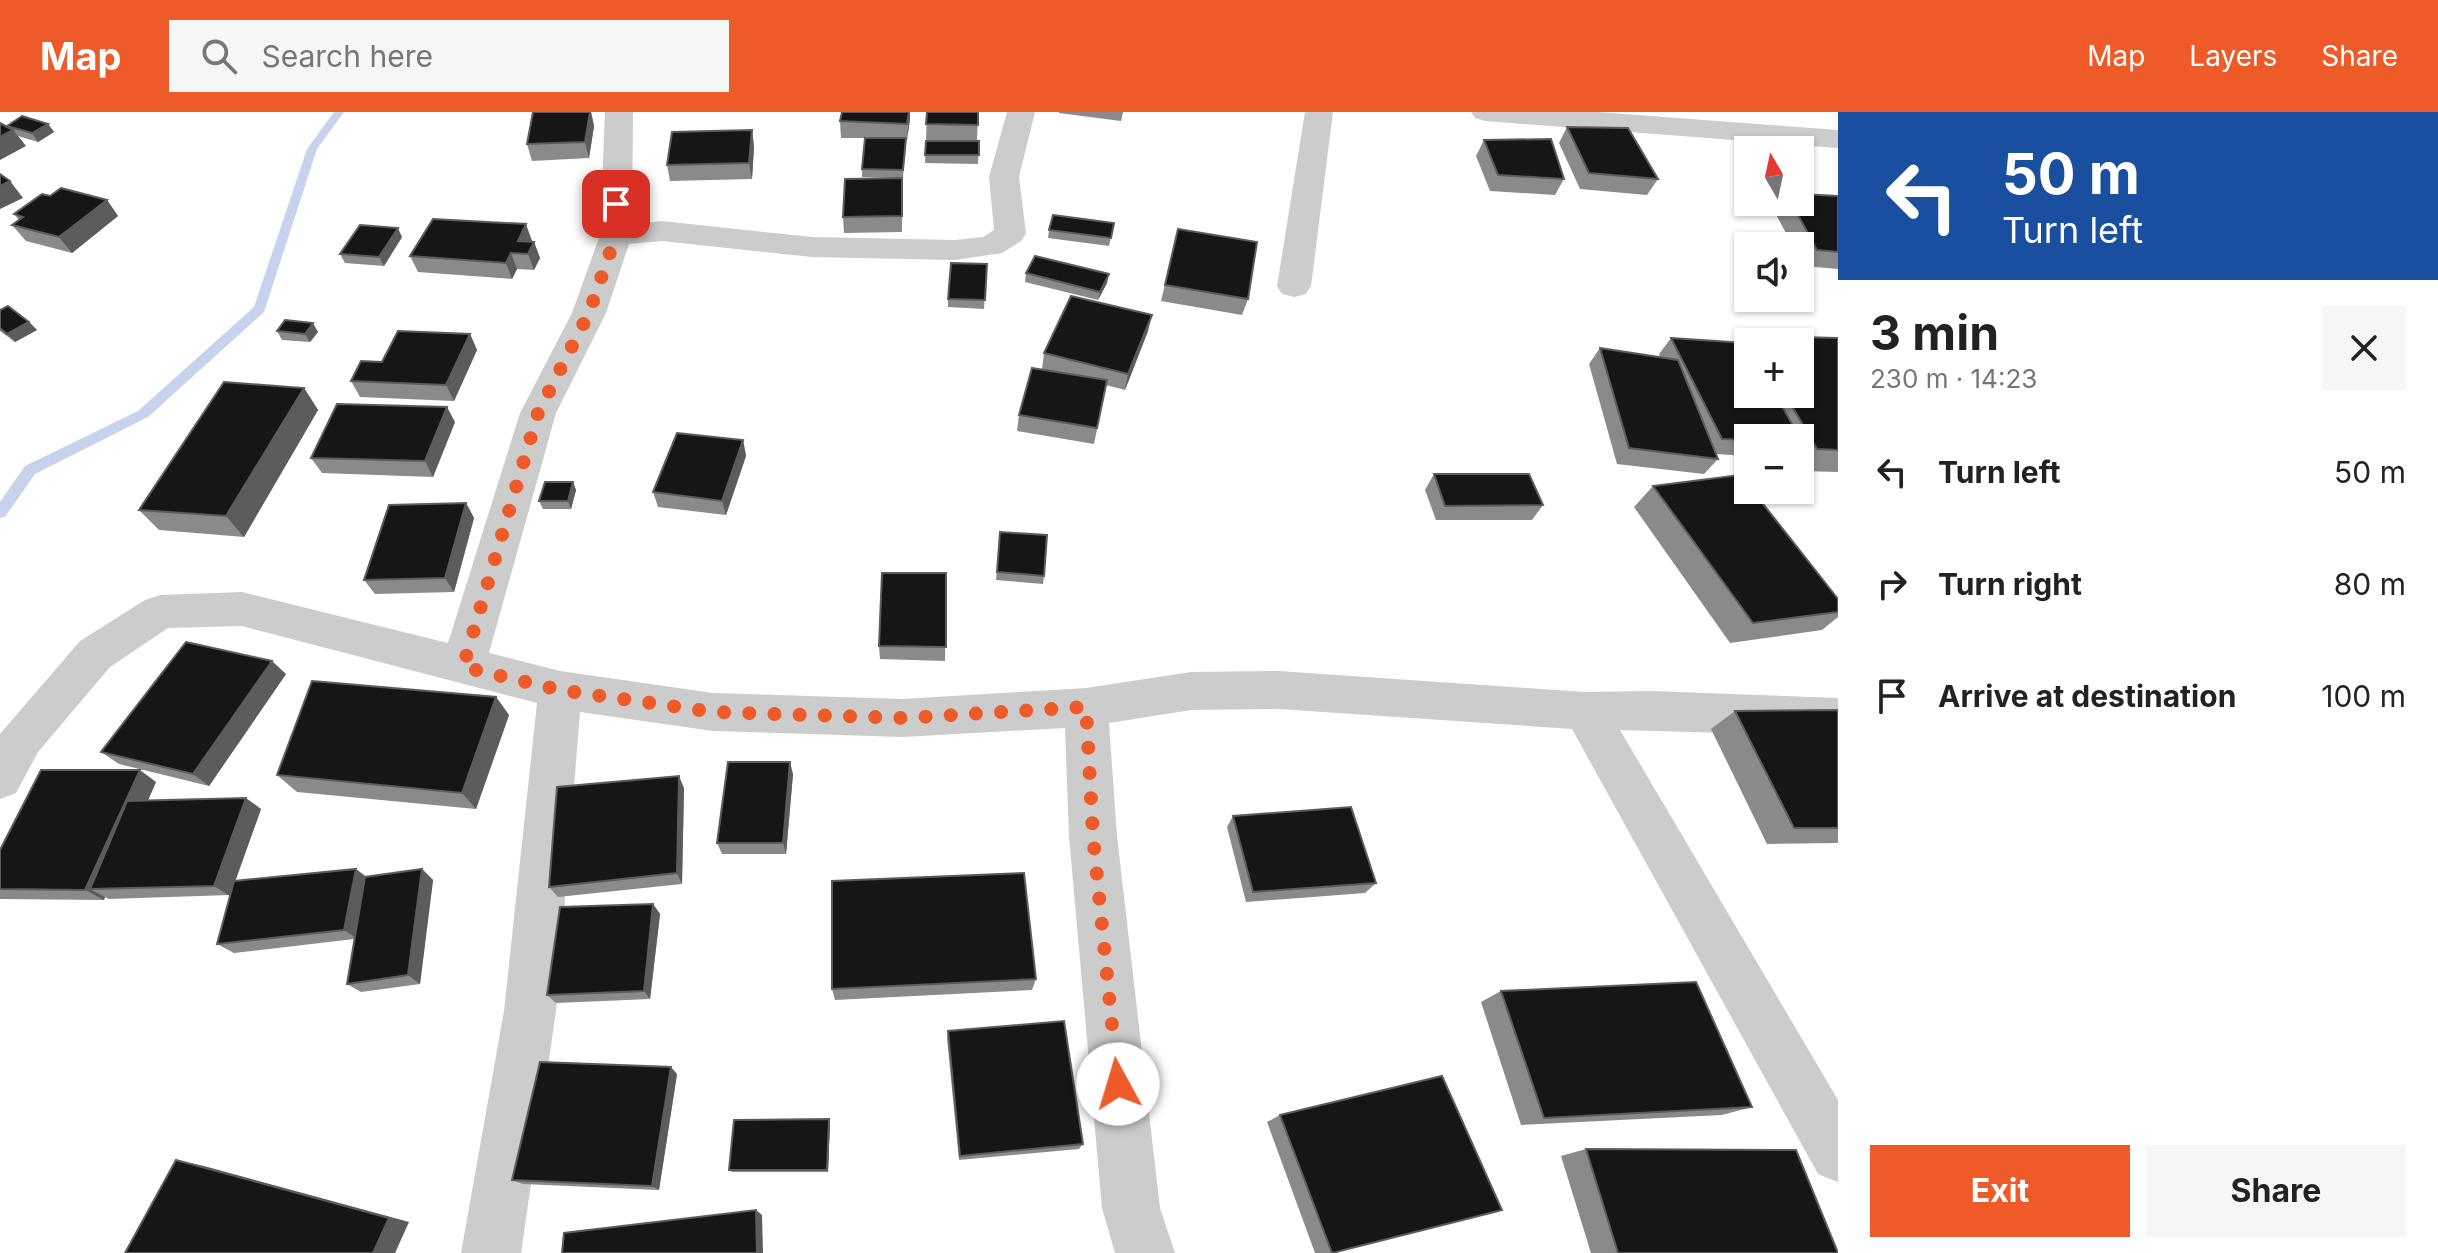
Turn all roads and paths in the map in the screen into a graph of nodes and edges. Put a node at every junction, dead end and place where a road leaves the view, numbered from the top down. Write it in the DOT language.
graph roads {
  1 [pos="619,112"];
  2 [pos="1021,112"];
  3 [pos="1319,112"];
  4 [pos="1485,112"];
  5 [pos="1838,139"];
  6 [pos="616,235"];
  7 [pos="1294,286"];
  8 [pos="463,667"];
  9 [pos="560,690"];
  10 [pos="1086,707"];
  11 [pos="1585,711"];
  12 [pos="1838,717"];
  13 [pos="0,778"];
  14 [pos="1838,1154"];
  15 [pos="491,1253"];
  16 [pos="1145,1253"];
  1 -- 6 [label="street"];
  2 -- 6 [label="street"];
  3 -- 7 [label="street"];
  4 -- 5 [label="street"];
  6 -- 8 [label="street"];
  8 -- 9 [label="street"];
  8 -- 13 [label="street"];
  9 -- 10 [label="street"];
  9 -- 15 [label="street"];
  10 -- 11 [label="street"];
  10 -- 16 [label="street"];
  11 -- 12 [label="street"];
  11 -- 14 [label="street"];
}
